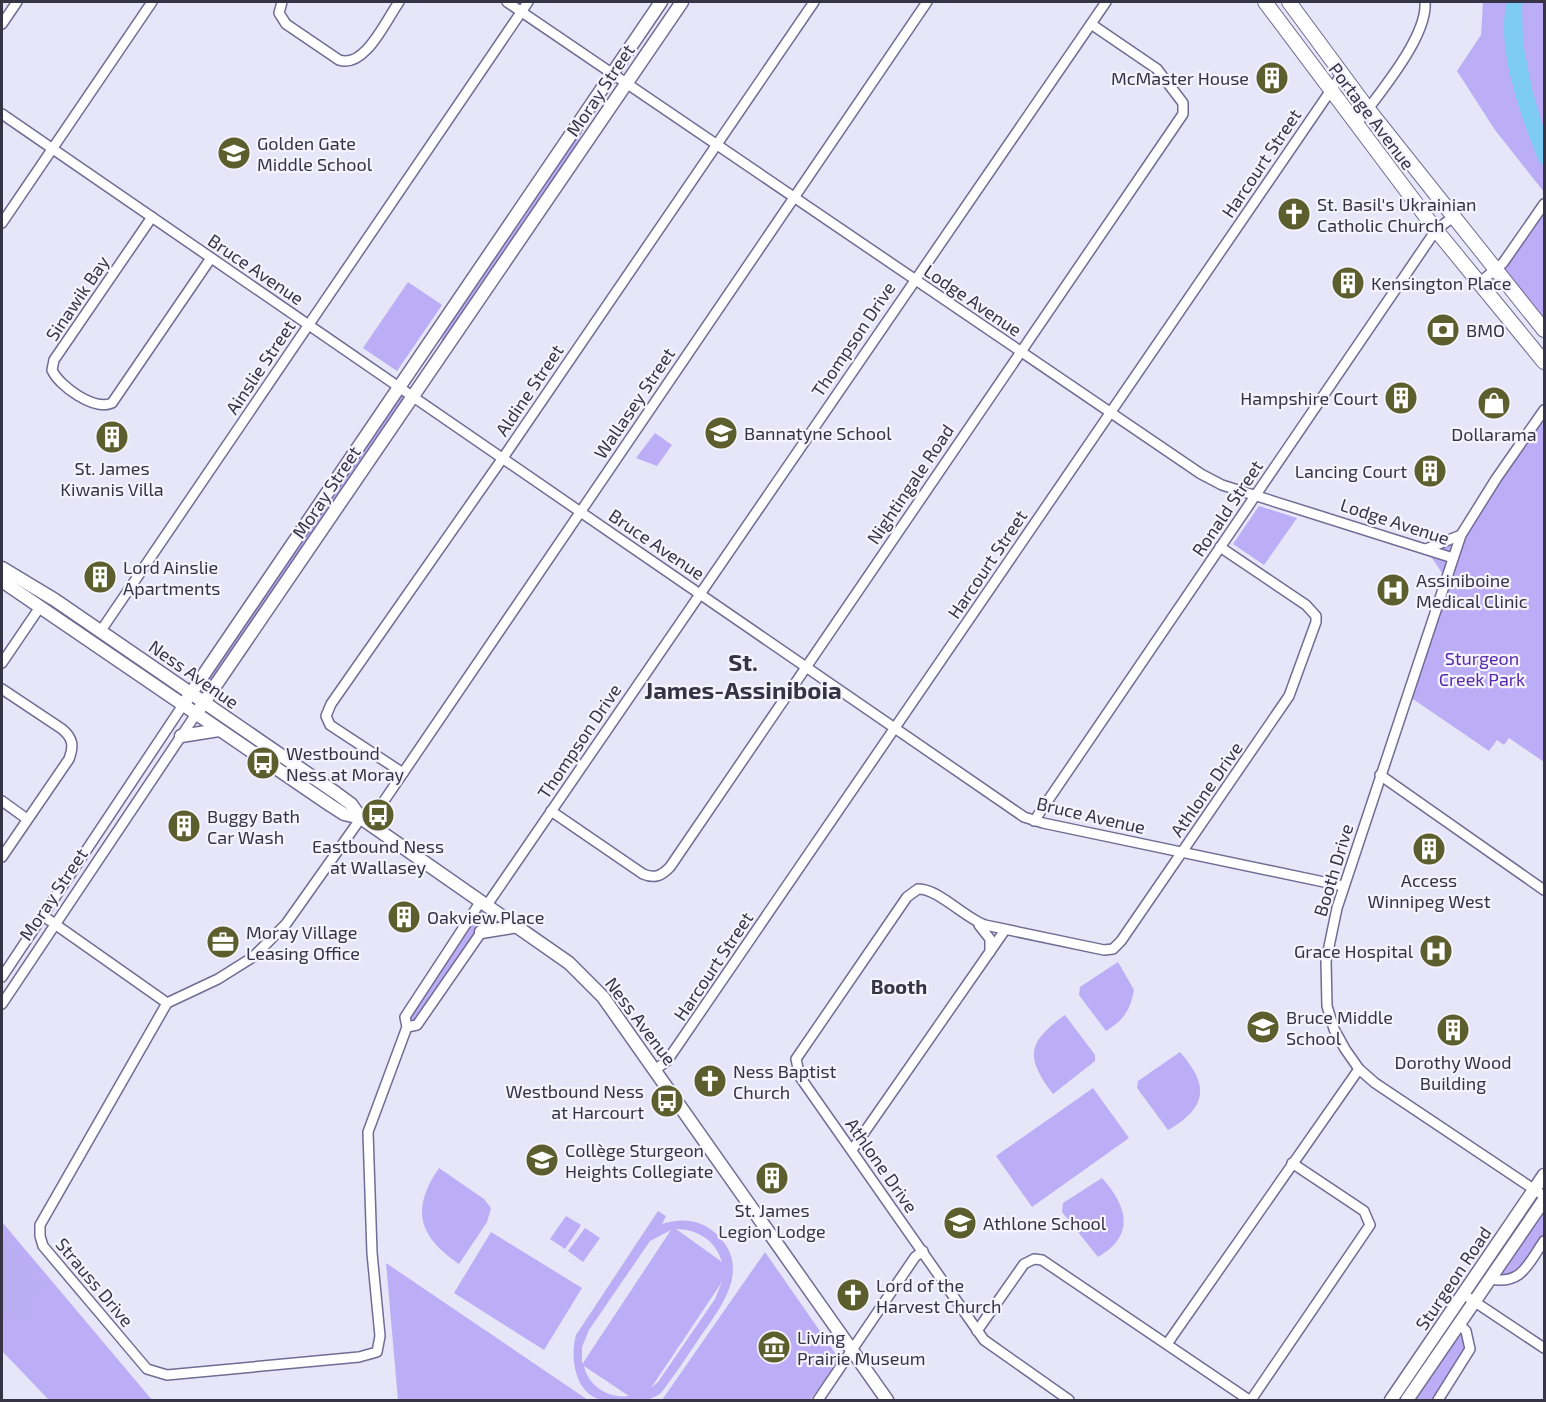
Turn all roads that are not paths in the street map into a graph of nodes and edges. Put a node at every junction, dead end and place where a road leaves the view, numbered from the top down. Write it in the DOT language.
graph roads {
  1 [pos="17,2"];
  2 [pos="152,2"];
  3 [pos="282,2"];
  4 [pos="399,2"];
  5 [pos="507,2"];
  6 [pos="528,2"];
  7 [pos="661,2"];
  8 [pos="682,2"];
  9 [pos="814,2"];
  10 [pos="927,2"];
  11 [pos="1106,2"];
  12 [pos="1265,2"];
  13 [pos="1289,2"];
  14 [pos="1425,2"];
  15 [pos="522,12"];
  16 [pos="2,24"];
  17 [pos="1091,24"];
  18 [pos="612,74"];
  19 [pos="1342,74"];
  20 [pos="626,84"];
  21 [pos="1331,91"];
  22 [pos="1368,109"];
  23 [pos="2,114"];
  24 [pos="1356,125"];
  25 [pos="716,146"];
  26 [pos="52,148"];
  27 [pos="792,197"];
  28 [pos="1545,204"];
  29 [pos="152,217"];
  30 [pos="1453,217"];
  31 [pos="2,223"];
  32 [pos="1436,230"];
  33 [pos="212,258"];
  34 [pos="1495,269"];
  35 [pos="914,280"];
  36 [pos="1479,283"];
  37 [pos="309,325"];
  38 [pos="1545,330"];
  39 [pos="1020,352"];
  40 [pos="1545,362"];
  41 [pos="399,386"];
  42 [pos="413,396"];
  43 [pos="1545,410"];
  44 [pos="1111,413"];
  45 [pos="503,458"];
  46 [pos="1257,494"];
  47 [pos="581,512"];
  48 [pos="1461,535"];
  49 [pos="1220,547"];
  50 [pos="1426,549"];
  51 [pos="1454,558"];
  52 [pos="2,568"];
  53 [pos="2,581"];
  54 [pos="700,594"];
  55 [pos="40,607"];
  56 [pos="100,632"];
  57 [pos="2,663"];
  58 [pos="807,667"];
  59 [pos="2,689"];
  60 [pos="190,693"];
  61 [pos="204,703"];
  62 [pos="183,705"];
  63 [pos="196,714"];
  64 [pos="895,728"];
  65 [pos="219,730"];
  66 [pos="181,735"];
  67 [pos="403,773"];
  68 [pos="1380,775"];
  69 [pos="2,801"];
  70 [pos="551,811"];
  71 [pos="27,819"];
  72 [pos="365,820"];
  73 [pos="1034,821"];
  74 [pos="1182,852"];
  75 [pos="2,857"];
  76 [pos="1343,886"];
  77 [pos="1545,890"];
  78 [pos="488,905"];
  79 [pos="42,915"];
  80 [pos="975,921"];
  81 [pos="55,924"];
  82 [pos="518,926"];
  83 [pos="1005,930"];
  84 [pos="481,932"];
  85 [pos="990,954"];
  86 [pos="2,977"];
  87 [pos="167,1003"];
  88 [pos="2,1004"];
  89 [pos="407,1027"];
  90 [pos="1359,1069"];
  91 [pos="656,1070"];
  92 [pos="852,1150"];
  93 [pos="1292,1163"];
  94 [pos="1545,1175"];
  95 [pos="1541,1195"];
  96 [pos="1545,1241"];
  97 [pos="923,1251"];
  98 [pos="1491,1279"];
  99 [pos="1464,1294"];
  100 [pos="1475,1301"];
  101 [pos="1459,1324"];
  102 [pos="977,1331"];
  103 [pos="1167,1344"];
  104 [pos="379,1346"];
  105 [pos="1545,1348"];
  106 [pos="852,1350"];
  107 [pos="818,1401"];
  108 [pos="887,1401"];
  109 [pos="1069,1401"];
  110 [pos="1250,1401"];
  111 [pos="1391,1401"];
  112 [pos="1407,1401"];
  113 [pos="1438,1401"];
  1 -- 16 [label="street"];
  2 -- 26 [label="street"];
  3 -- 4 [label="street"];
  5 -- 15 [label="street, Lodge Avenue"];
  6 -- 15 [label="street, Ainslie Street"];
  7 -- 18 [label="main road, Moray Street"];
  8 -- 20 [label="main road, Moray Street"];
  9 -- 25 [label="street, Aldine Street"];
  10 -- 27 [label="street, Wallasey Street"];
  11 -- 17 [label="street, Thompson Drive"];
  12 -- 21 [label="highway, Portage Avenue"];
  13 -- 19 [label="highway, Portage Avenue"];
  14 -- 22 [label="street"];
  15 -- 18 [label="street, Lodge Avenue"];
  15 -- 37 [label="street, Ainslie Street"];
  17 -- 35 [label="street, Thompson Drive"];
  17 -- 39 [label="street, Nightingale Road"];
  18 -- 20 [label="street, Lodge Avenue"];
  18 -- 41 [label="main road, Moray Street"];
  19 -- 21 [label="street, Harcourt Street"];
  19 -- 22 [label="highway, Portage Avenue"];
  20 -- 25 [label="street, Lodge Avenue"];
  20 -- 42 [label="main road, Moray Street"];
  21 -- 24 [label="highway, Portage Avenue"];
  21 -- 44 [label="street, Harcourt Street"];
  22 -- 24 [label="street"];
  22 -- 30 [label="highway, Portage Avenue"];
  23 -- 26 [label="street, Bruce Avenue"];
  24 -- 32 [label="highway, Portage Avenue"];
  25 -- 27 [label="street, Lodge Avenue"];
  25 -- 45 [label="street, Aldine Street"];
  26 -- 29 [label="street, Bruce Avenue"];
  26 -- 31 [label="street"];
  27 -- 35 [label="street, Lodge Avenue"];
  27 -- 47 [label="street, Wallasey Street"];
  28 -- 34 [label="street"];
  29 -- 33 [label="street, Bruce Avenue"];
  29 -- 33 [label="street, Sinawik Bay"];
  30 -- 32 [label="street, Ronald Street"];
  30 -- 34 [label="highway, Portage Avenue"];
  32 -- 36 [label="highway, Portage Avenue"];
  32 -- 46 [label="street, Ronald Street"];
  33 -- 37 [label="street, Bruce Avenue"];
  34 -- 36 [label="street"];
  34 -- 38 [label="highway, Portage Avenue"];
  35 -- 39 [label="street, Lodge Avenue"];
  35 -- 54 [label="street, Thompson Drive"];
  36 -- 40 [label="highway, Portage Avenue"];
  37 -- 41 [label="street, Bruce Avenue"];
  37 -- 56 [label="street, Ainslie Street"];
  39 -- 44 [label="street, Lodge Avenue"];
  39 -- 58 [label="street, Nightingale Road"];
  41 -- 42 [label="street, Bruce Avenue"];
  41 -- 60 [label="main road, Moray Street"];
  42 -- 45 [label="street, Bruce Avenue"];
  42 -- 61 [label="main road, Moray Street"];
  43 -- 48 [label="street, Booth Drive"];
  44 -- 46 [label="street, Lodge Avenue"];
  44 -- 64 [label="street, Harcourt Street"];
  45 -- 47 [label="street, Bruce Avenue"];
  45 -- 67 [label="street, Aldine Street"];
  46 -- 49 [label="street, Ronald Street"];
  46 -- 50 [label="street, Lodge Avenue"];
  47 -- 54 [label="street, Bruce Avenue"];
  47 -- 67 [label="street, Wallasey Street"];
  48 -- 50 [label="street"];
  48 -- 51 [label="street, Booth Drive"];
  49 -- 73 [label="street, Ronald Street"];
  49 -- 74 [label="street, Athlone Drive"];
  50 -- 51 [label="street, Lodge Avenue"];
  51 -- 68 [label="street, Booth Drive"];
  52 -- 56 [label="main road, Ness Avenue"];
  53 -- 55 [label="main road, Ness Avenue"];
  54 -- 58 [label="street, Bruce Avenue"];
  54 -- 70 [label="street, Thompson Drive"];
  55 -- 57 [label="street"];
  55 -- 62 [label="main road, Ness Avenue"];
  56 -- 60 [label="main road, Ness Avenue"];
  58 -- 64 [label="street, Bruce Avenue"];
  58 -- 70 [label="street, Nightingale Road"];
  59 -- 71 [label="street"];
  60 -- 61 [label="main road, Ness Avenue"];
  60 -- 62 [label="main road, Moray Street"];
  61 -- 63 [label="main road, Moray Street"];
  61 -- 72 [label="main road, Ness Avenue"];
  62 -- 63 [label="main road, Ness Avenue"];
  62 -- 79 [label="street, Moray Street"];
  63 -- 65 [label="main road, Ness Avenue"];
  63 -- 66 [label="street, Moray Street"];
  64 -- 73 [label="street, Bruce Avenue"];
  64 -- 91 [label="street, Harcourt Street"];
  65 -- 66 [label="main road"];
  65 -- 72 [label="main road, Ness Avenue"];
  66 -- 81 [label="street, Moray Street"];
  67 -- 72 [label="street, Wallasey Street"];
  68 -- 76 [label="street, Booth Drive"];
  68 -- 77 [label="street"];
  69 -- 71 [label="street"];
  70 -- 78 [label="street, Thompson Drive"];
  71 -- 75 [label="street"];
  72 -- 78 [label="main road, Ness Avenue"];
  72 -- 87 [label="street"];
  73 -- 74 [label="street, Bruce Avenue"];
  74 -- 76 [label="street, Bruce Avenue"];
  74 -- 83 [label="street, Athlone Drive"];
  76 -- 90 [label="street, Booth Drive"];
  78 -- 82 [label="main road, Ness Avenue"];
  78 -- 84 [label="street, Thompson Drive"];
  78 -- 89 [label="street, Thompson Drive"];
  79 -- 81 [label="street"];
  79 -- 86 [label="street, Moray Street"];
  80 -- 83 [label="street, Athlone Drive"];
  80 -- 85 [label="street, Athlone Drive"];
  80 -- 92 [label="street, Athlone Drive"];
  81 -- 87 [label="street"];
  81 -- 88 [label="street, Moray Street"];
  82 -- 84 [label="main road"];
  82 -- 91 [label="main road, Ness Avenue"];
  83 -- 85 [label="street"];
  84 -- 89 [label="street, Thompson Drive"];
  85 -- 92 [label="street"];
  87 -- 104 [label="street, Strauss Drive"];
  89 -- 104 [label="street, Thompson Drive"];
  90 -- 93 [label="street"];
  90 -- 95 [label="street, Booth Drive"];
  91 -- 106 [label="main road, Ness Avenue"];
  92 -- 97 [label="street, Athlone Drive"];
  93 -- 103 [label="street"];
  93 -- 110 [label="street"];
  94 -- 95 [label="main road, Sturgeon Road"];
  95 -- 98 [label="main road, Sturgeon Road"];
  95 -- 99 [label="main road, Sturgeon Road"];
  96 -- 98 [label="street, Sturgeon Road"];
  97 -- 102 [label="street, Athlone Drive"];
  97 -- 106 [label="street"];
  98 -- 100 [label="main road, Sturgeon Road"];
  99 -- 100 [label="street"];
  99 -- 111 [label="main road, Sturgeon Road"];
  100 -- 101 [label="main road, Sturgeon Road"];
  100 -- 105 [label="street"];
  101 -- 112 [label="main road, Sturgeon Road"];
  101 -- 113 [label="street, Sturgeon Road"];
  102 -- 103 [label="street"];
  102 -- 109 [label="street, Athlone Drive"];
  103 -- 110 [label="street"];
  106 -- 107 [label="street"];
  106 -- 108 [label="main road, Ness Avenue"];
}
